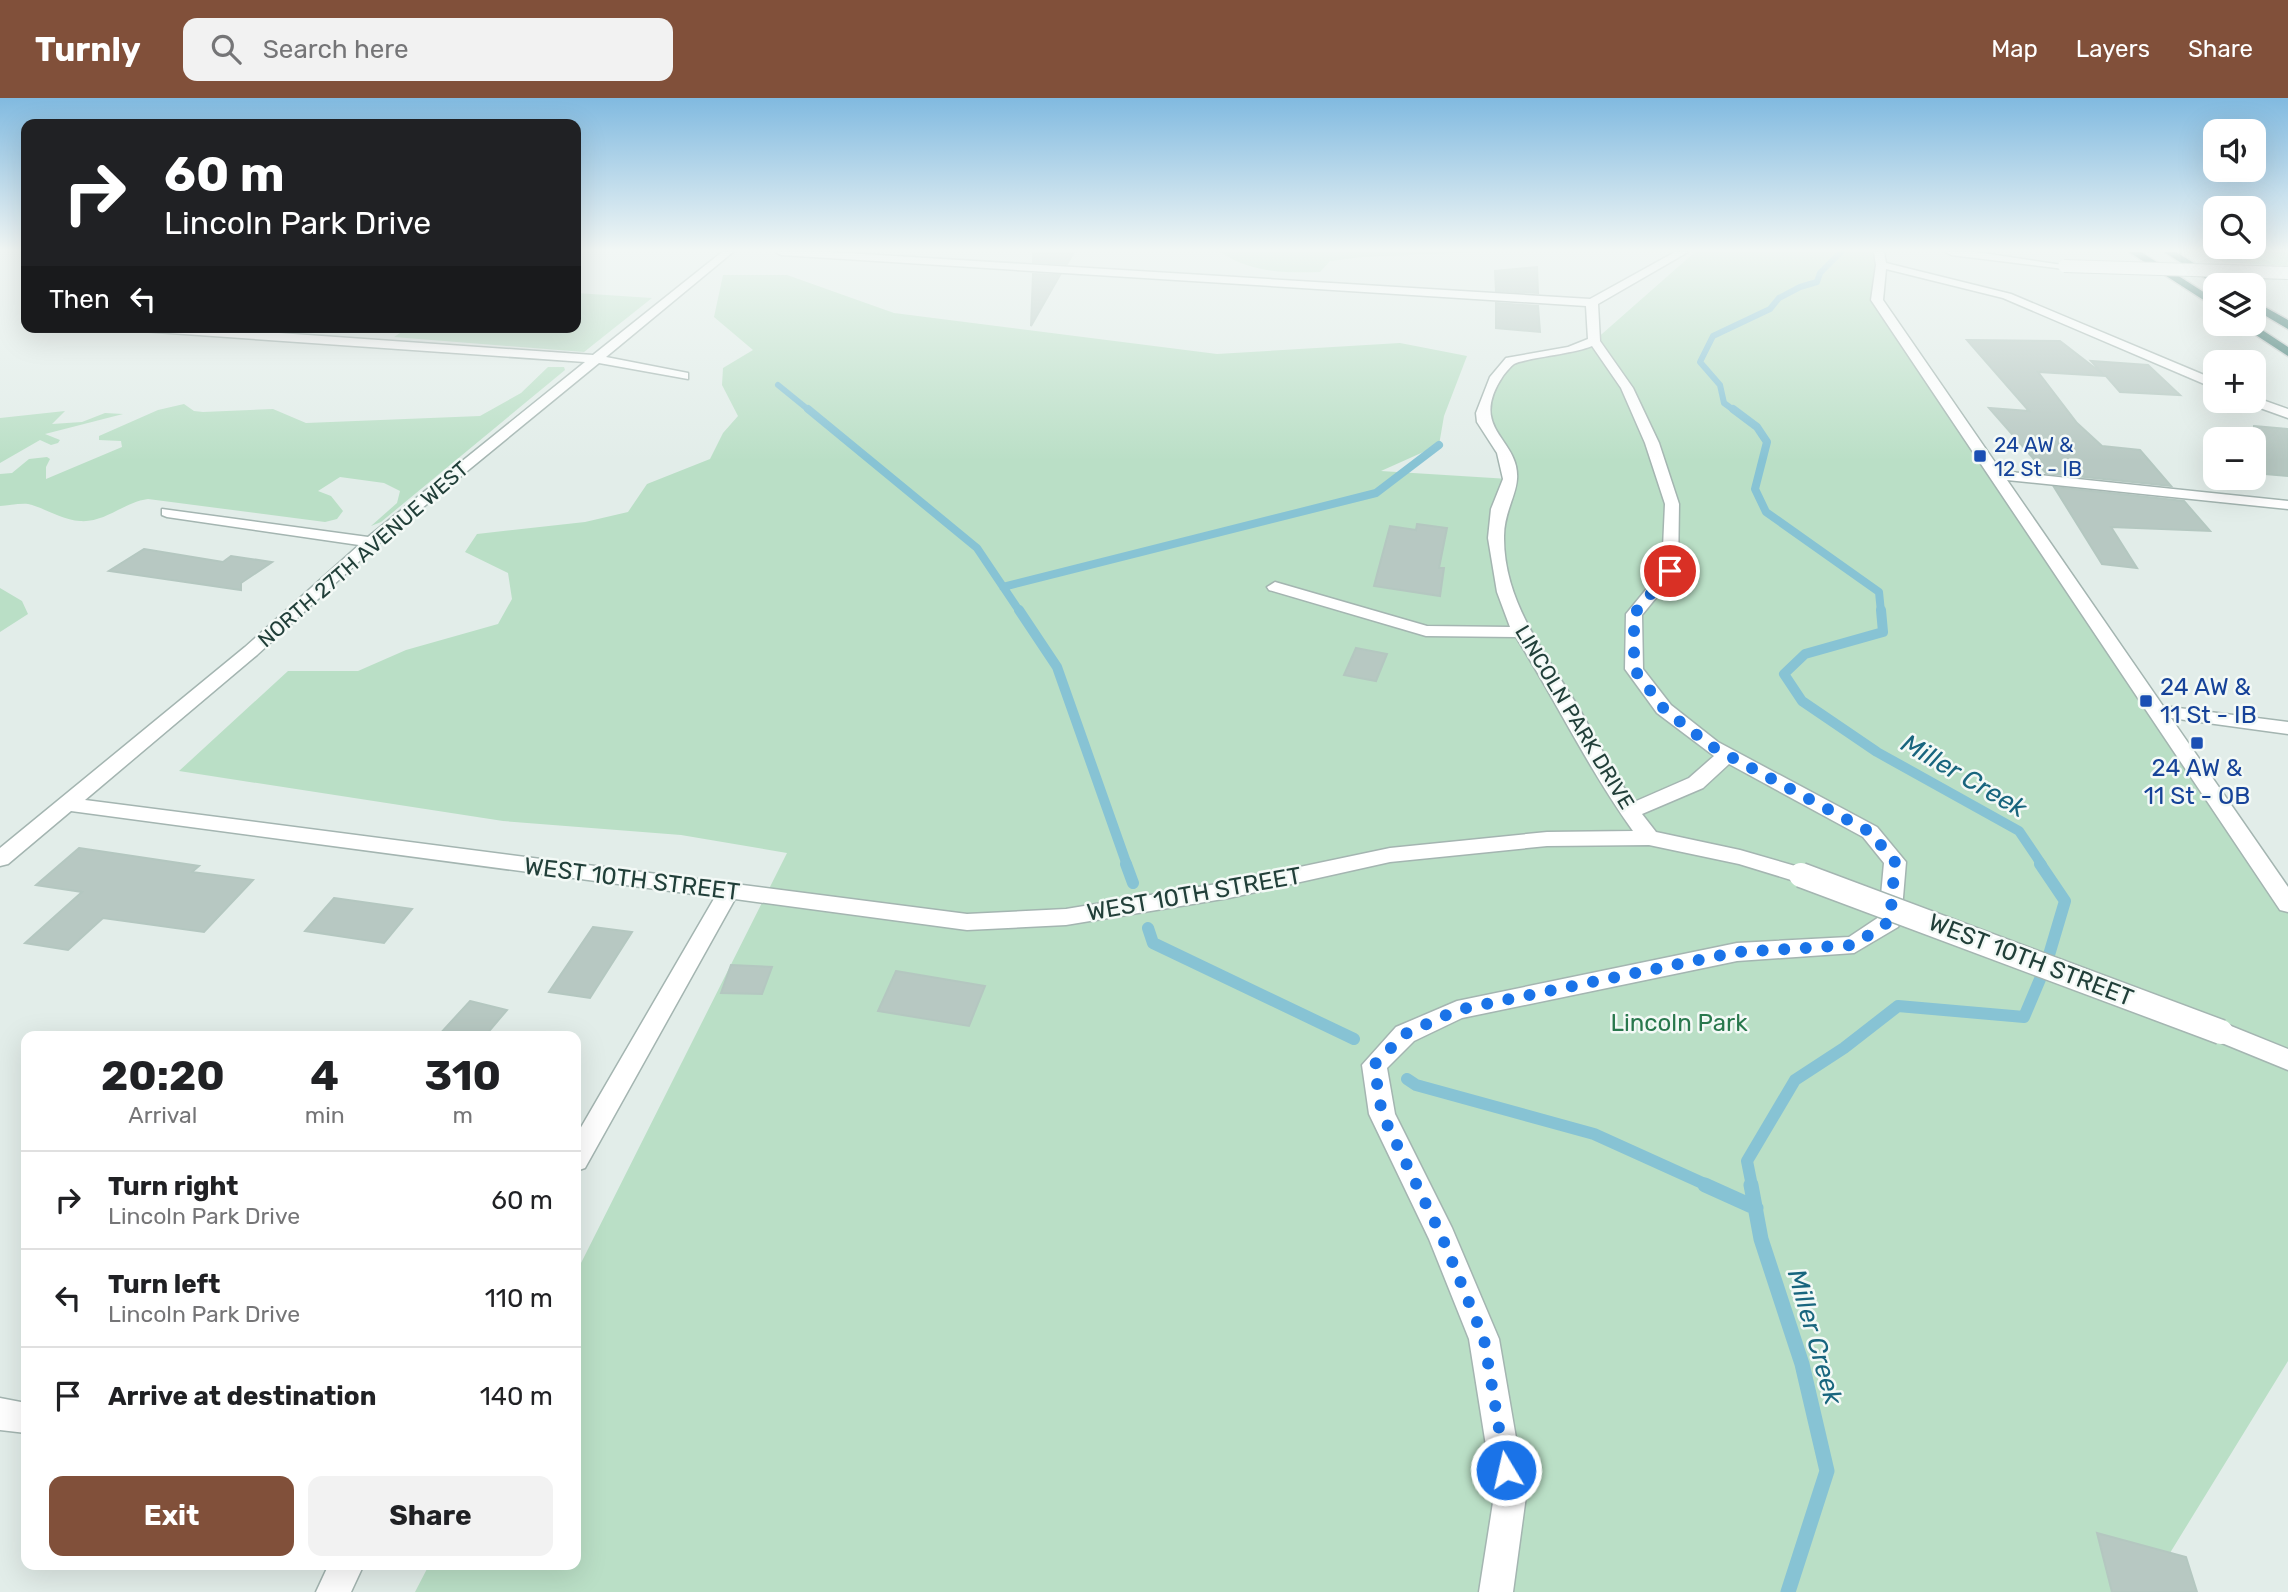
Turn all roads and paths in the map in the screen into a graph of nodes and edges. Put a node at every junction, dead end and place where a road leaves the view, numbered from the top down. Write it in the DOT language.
graph roads {
  1 [pos="642,322"];
  2 [pos="1593,322"];
  3 [pos="1892,322"];
  4 [pos="2067,322"];
  5 [pos="254,333"];
  6 [pos="2263,336"];
  7 [pos="1594,341"];
  8 [pos="2288,352"];
  9 [pos="596,359"];
  10 [pos="684,376"];
  11 [pos="2203,379"];
  12 [pos="2266,406"];
  13 [pos="2288,414"];
  14 [pos="1997,475"];
  15 [pos="2288,505"];
  16 [pos="167,512"];
  17 [pos="371,542"];
  18 [pos="1275,587"];
  19 [pos="1521,632"];
  20 [pos="2154,710"];
  21 [pos="2288,728"];
  22 [pos="1728,754"];
  23 [pos="67,804"];
  24 [pos="1631,811"];
  25 [pos="1649,838"];
  26 [pos="0,859"];
  27 [pos="729,891"];
  28 [pos="2288,904"];
  29 [pos="2288,1059"];
  30 [pos="581,1151"];
  31 [pos="0,1414"];
  32 [pos="21,1417"];
  33 [pos="344,1570"];
  34 [pos="333,1592"];
  35 [pos="1496,1592"];
  1 -- 9 [label="street, NORTH 27TH AVENUE WEST"];
  2 -- 7 [label="street"];
  3 -- 14 [label="street"];
  4 -- 11 [label="street"];
  5 -- 9 [label="street"];
  6 -- 8 [label="highway"];
  7 -- 19 [label="street, LINCOLN PARK DRIVE"];
  7 -- 22 [label="street"];
  9 -- 10 [label="street"];
  9 -- 17 [label="street, NORTH 27TH AVENUE WEST"];
  12 -- 13 [label="street"];
  14 -- 15 [label="street"];
  14 -- 20 [label="street"];
  16 -- 17 [label="street"];
  17 -- 23 [label="street, NORTH 27TH AVENUE WEST"];
  18 -- 19 [label="street"];
  19 -- 24 [label="street, LINCOLN PARK DRIVE"];
  20 -- 21 [label="street"];
  20 -- 28 [label="street"];
  22 -- 24 [label="street"];
  22 -- 35 [label="street"];
  23 -- 26 [label="street, NORTH 27TH AVENUE WEST"];
  23 -- 27 [label="street, WEST 10TH STREET"];
  24 -- 25 [label="street, LINCOLN PARK DRIVE"];
  25 -- 27 [label="street, WEST 10TH STREET"];
  25 -- 29 [label="street, WEST 10TH STREET, bridge"];
  27 -- 30 [label="street"];
  31 -- 32 [label="street"];
  33 -- 34 [label="street"];
}
